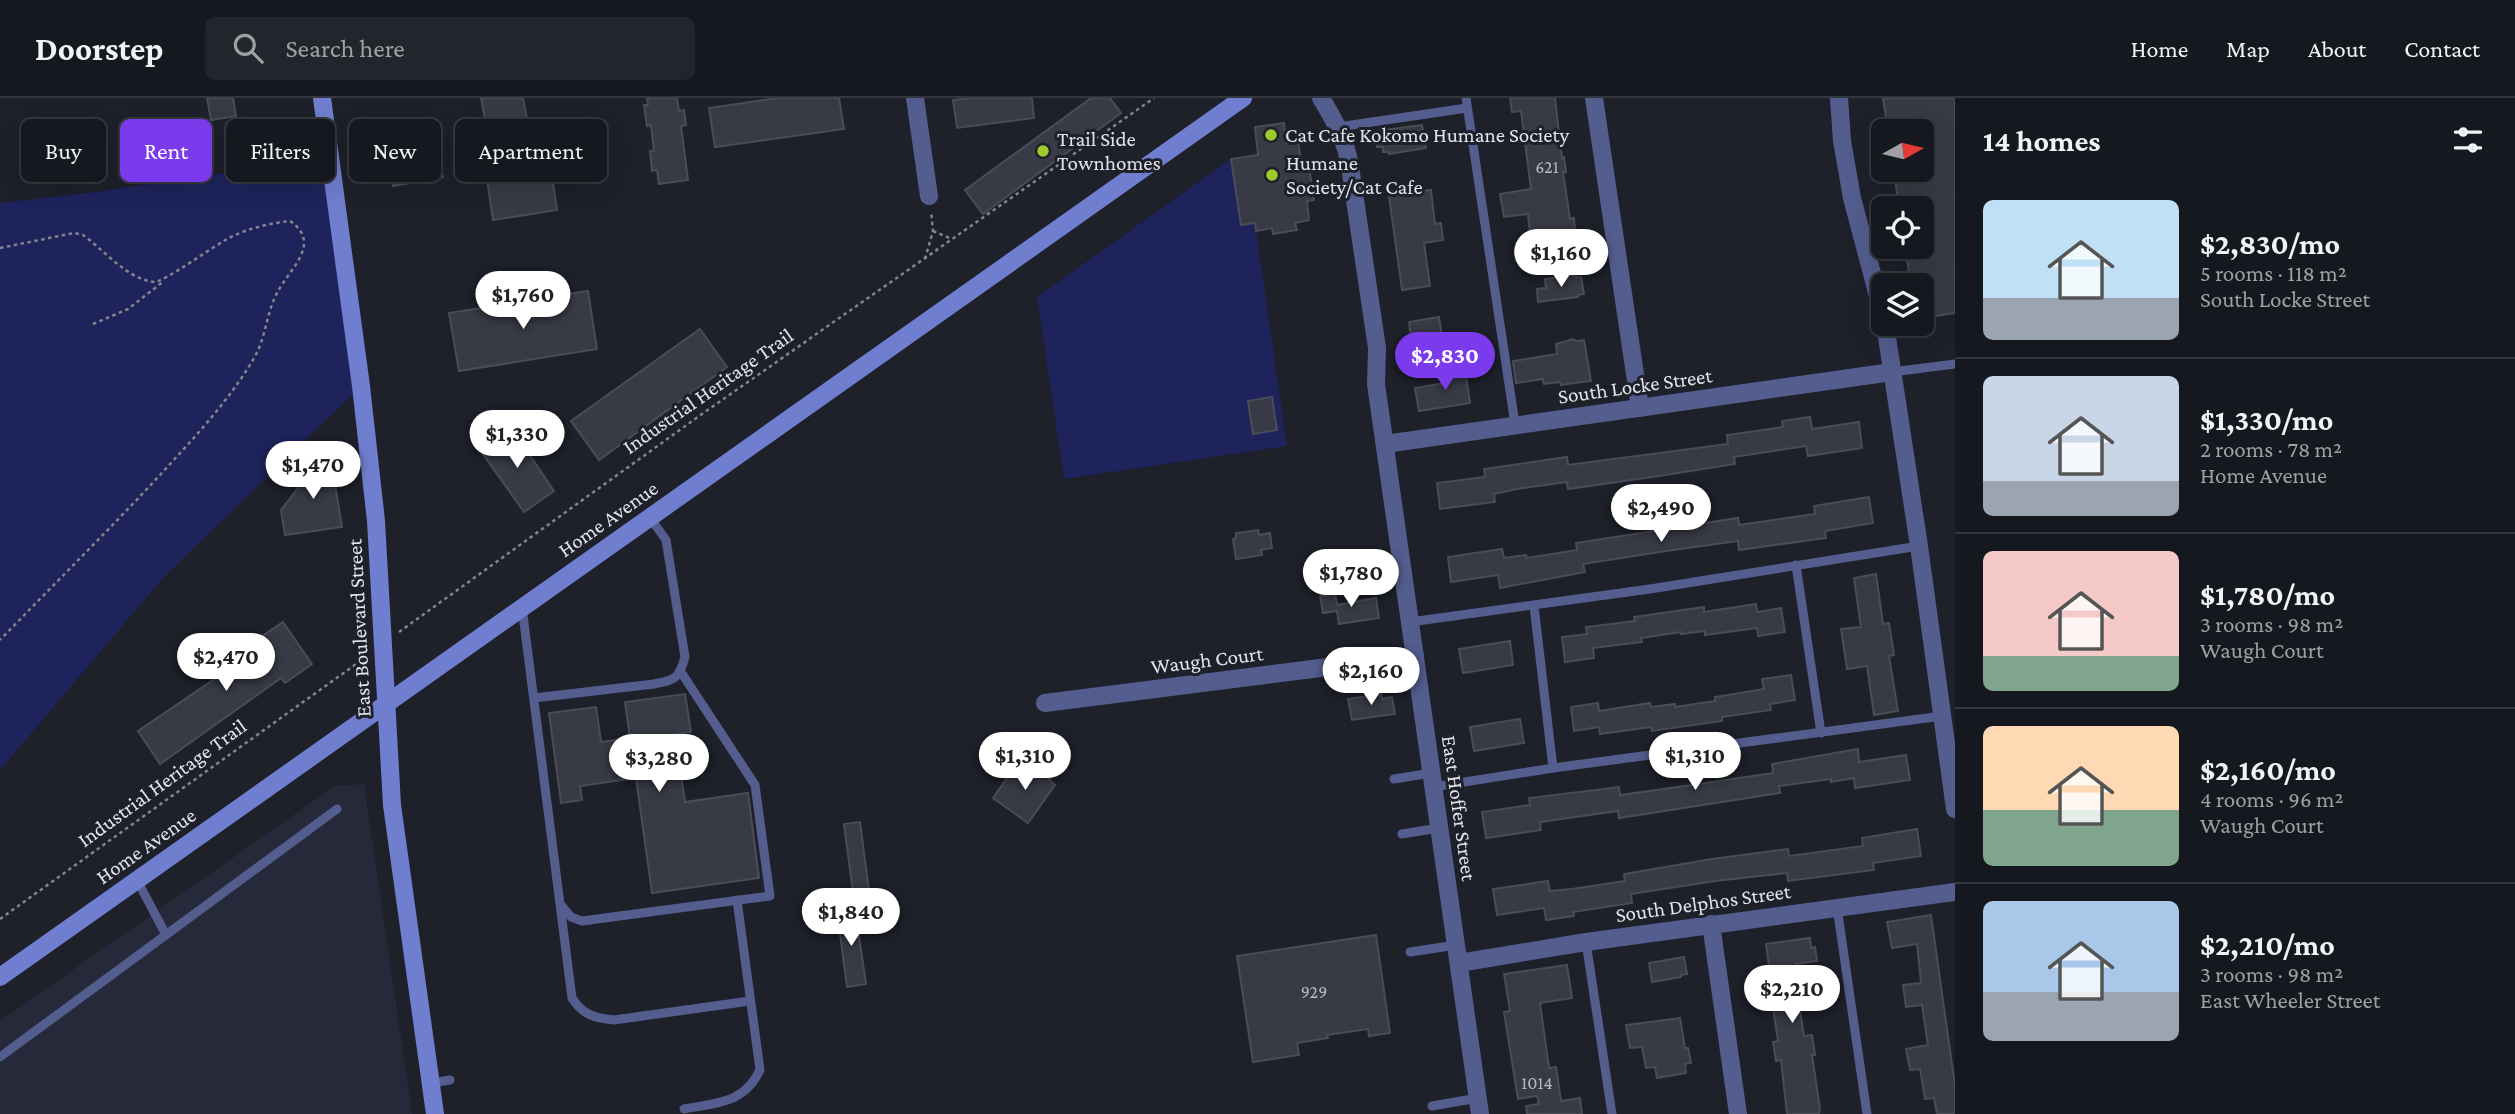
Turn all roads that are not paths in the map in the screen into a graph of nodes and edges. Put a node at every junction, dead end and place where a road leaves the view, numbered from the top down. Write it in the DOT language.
graph roads {
  1 [pos="322,98"];
  2 [pos="915,98"];
  3 [pos="1243,98"];
  4 [pos="1321,98"];
  5 [pos="1594,98"];
  6 [pos="1839,98"];
  7 [pos="1467,103"];
  8 [pos="1338,127"];
  9 [pos="929,196"];
  10 [pos="1872,273"];
  11 [pos="1887,336"];
  12 [pos="1955,364"];
  13 [pos="1892,372"];
  14 [pos="1640,408"];
  15 [pos="1515,424"];
  16 [pos="1385,444"];
  17 [pos="648,519"];
  18 [pos="1919,546"];
  19 [pos="1796,565"];
  20 [pos="1534,606"];
  21 [pos="522,607"];
  22 [pos="1410,622"];
  23 [pos="1415,656"];
  24 [pos="681,672"];
  25 [pos="534,698"];
  26 [pos="1045,703"];
  27 [pos="387,704"];
  28 [pos="1942,716"];
  29 [pos="1821,733"];
  30 [pos="1950,735"];
  31 [pos="1553,768"];
  32 [pos="1394,779"];
  33 [pos="1432,780"];
  34 [pos="337,809"];
  35 [pos="1955,809"];
  36 [pos="1439,828"];
  37 [pos="1402,834"];
  38 [pos="137,880"];
  39 [pos="1955,892"];
  40 [pos="737,900"];
  41 [pos="560,904"];
  42 [pos="1837,907"];
  43 [pos="1711,924"];
  44 [pos="166,935"];
  45 [pos="1586,942"];
  46 [pos="1456,945"];
  47 [pos="1410,952"];
  48 [pos="1459,963"];
  49 [pos="0,977"];
  50 [pos="750,1001"];
  51 [pos="2,1053"];
  52 [pos="450,1080"];
  53 [pos="431,1083"];
  54 [pos="1432,1106"];
  55 [pos="1479,1106"];
  56 [pos="684,1109"];
  57 [pos="435,1114"];
  58 [pos="1612,1114"];
  59 [pos="1738,1114"];
  60 [pos="1867,1114"];
  1 -- 27 [label="main road, East Boulevard Street"];
  2 -- 9 [label="street"];
  3 -- 17 [label="main road, Home Avenue"];
  4 -- 8 [label="street, East Hoffer Street"];
  5 -- 14 [label="street"];
  6 -- 10 [label="street"];
  7 -- 8 [label="lane"];
  7 -- 15 [label="lane"];
  8 -- 16 [label="street, East Hoffer Street"];
  11 -- 13 [label="street"];
  12 -- 13 [label="lane"];
  13 -- 14 [label="street, South Locke Street"];
  13 -- 18 [label="street"];
  14 -- 15 [label="street, South Locke Street"];
  15 -- 16 [label="street, South Locke Street"];
  16 -- 22 [label="street, East Hoffer Street"];
  17 -- 21 [label="main road, Home Avenue"];
  17 -- 24 [label="lane"];
  18 -- 19 [label="lane"];
  18 -- 28 [label="street"];
  19 -- 20 [label="lane"];
  19 -- 29 [label="lane"];
  20 -- 22 [label="lane"];
  20 -- 31 [label="lane"];
  21 -- 25 [label="lane"];
  21 -- 27 [label="main road, Home Avenue"];
  22 -- 23 [label="street, East Hoffer Street"];
  23 -- 26 [label="street, Waugh Court"];
  23 -- 33 [label="street, East Hoffer Street"];
  24 -- 25 [label="lane"];
  24 -- 40 [label="lane"];
  25 -- 41 [label="lane"];
  27 -- 38 [label="main road, Home Avenue"];
  27 -- 53 [label="main road, East Boulevard Street"];
  28 -- 29 [label="lane"];
  28 -- 30 [label="street"];
  29 -- 31 [label="lane"];
  30 -- 35 [label="street"];
  31 -- 33 [label="lane"];
  32 -- 33 [label="lane"];
  33 -- 36 [label="street, East Hoffer Street"];
  34 -- 44 [label="lane"];
  36 -- 37 [label="lane"];
  36 -- 46 [label="street, East Hoffer Street"];
  38 -- 44 [label="lane"];
  38 -- 49 [label="main road, Home Avenue"];
  39 -- 42 [label="street, South Delphos Street"];
  40 -- 41 [label="lane"];
  40 -- 50 [label="lane"];
  41 -- 50 [label="lane"];
  42 -- 43 [label="street, South Delphos Street"];
  42 -- 60 [label="lane"];
  43 -- 45 [label="street, South Delphos Street"];
  43 -- 59 [label="street"];
  44 -- 51 [label="lane"];
  45 -- 48 [label="street, South Delphos Street"];
  45 -- 58 [label="lane"];
  46 -- 47 [label="lane"];
  46 -- 48 [label="street, East Hoffer Street"];
  48 -- 55 [label="street, East Hoffer Street"];
  50 -- 56 [label="lane"];
  52 -- 53 [label="lane"];
  53 -- 57 [label="main road, East Boulevard Street"];
  54 -- 55 [label="lane"];
}
